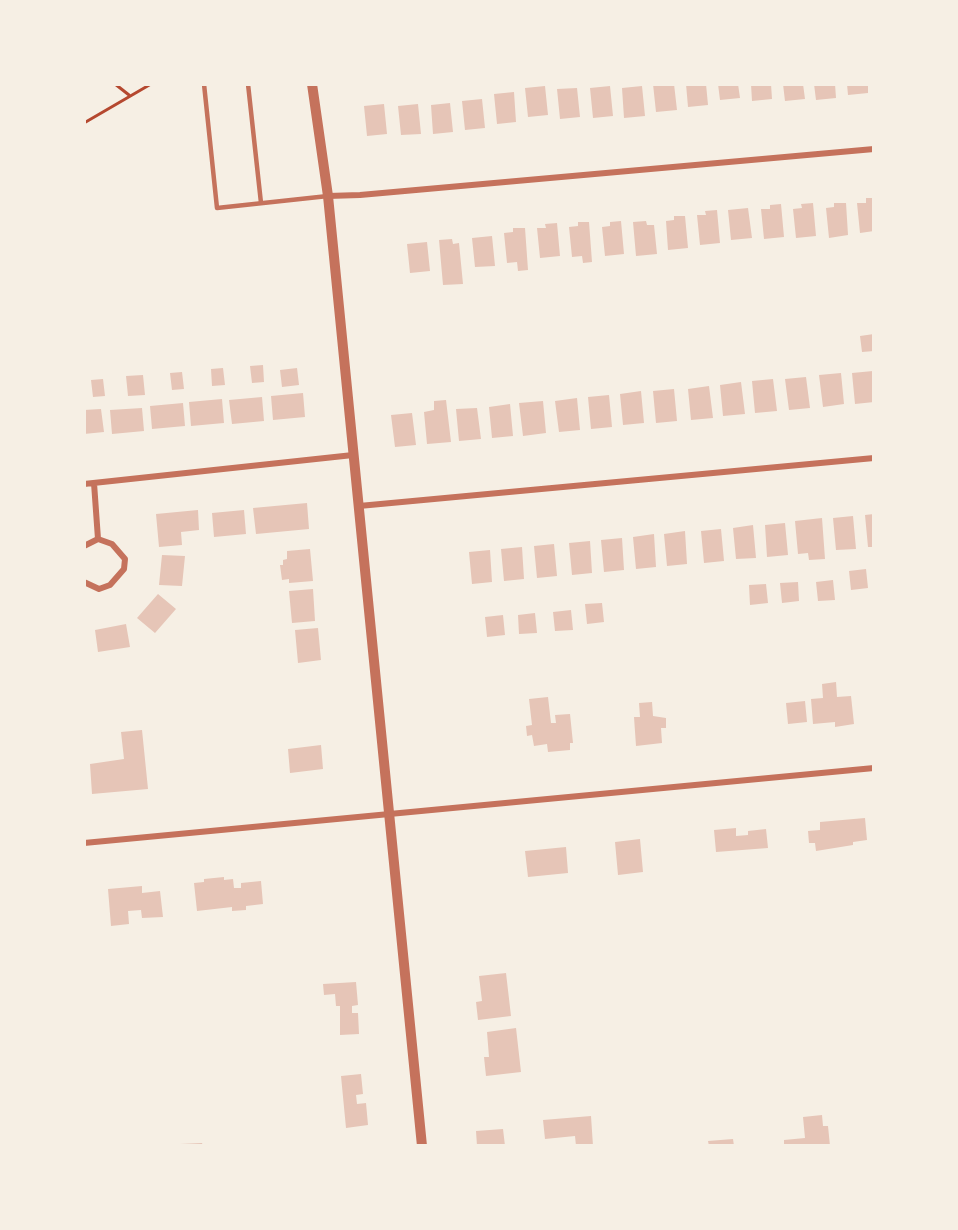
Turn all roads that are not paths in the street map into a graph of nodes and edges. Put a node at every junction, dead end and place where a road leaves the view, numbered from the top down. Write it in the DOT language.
graph roads {
  1 [pos="204,84"];
  2 [pos="248,84"];
  3 [pos="312,84"];
  4 [pos="874,149"];
  5 [pos="328,196"];
  6 [pos="261,203"];
  7 [pos="353,455"];
  8 [pos="874,458"];
  9 [pos="94,483"];
  10 [pos="84,484"];
  11 [pos="359,506"];
  12 [pos="98,539"];
  13 [pos="84,546"];
  14 [pos="84,582"];
  15 [pos="874,768"];
  16 [pos="390,814"];
  17 [pos="84,843"];
  18 [pos="422,1146"];
  1 -- 6 [label="lane"];
  2 -- 6 [label="lane"];
  3 -- 5 [label="street"];
  4 -- 5 [label="street"];
  5 -- 6 [label="lane"];
  5 -- 7 [label="street"];
  7 -- 9 [label="street"];
  7 -- 11 [label="street"];
  8 -- 11 [label="street"];
  9 -- 10 [label="street"];
  9 -- 12 [label="street"];
  11 -- 16 [label="street"];
  12 -- 13 [label="street"];
  12 -- 14 [label="street"];
  15 -- 16 [label="street"];
  16 -- 17 [label="street"];
  16 -- 18 [label="street"];
}
